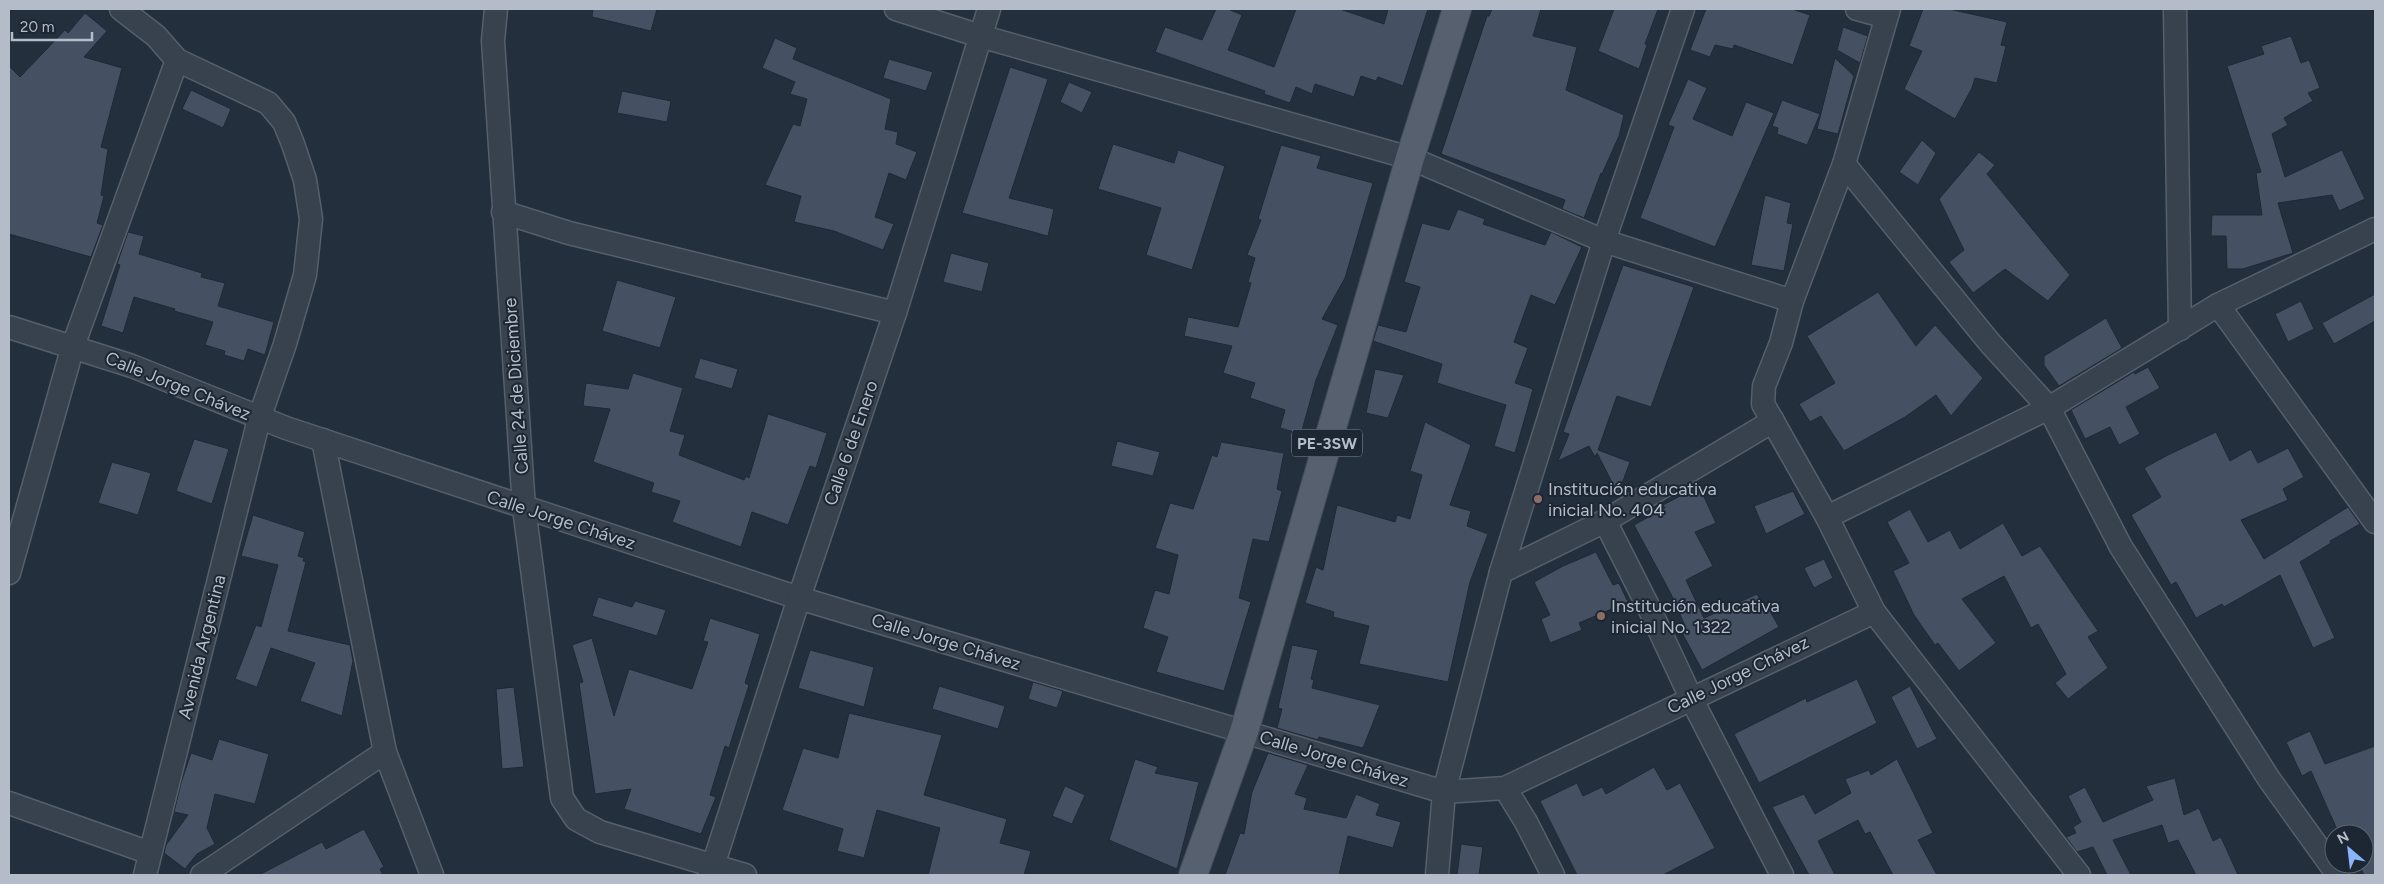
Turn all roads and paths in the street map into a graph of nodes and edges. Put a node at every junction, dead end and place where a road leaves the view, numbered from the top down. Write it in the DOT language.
graph roads {
  1 [pos="121,9"];
  2 [pos="496,9"];
  3 [pos="896,9"];
  4 [pos="989,9"];
  5 [pos="1457,9"];
  6 [pos="1683,9"];
  7 [pos="1857,9"];
  8 [pos="2175,9"];
  9 [pos="1887,13"];
  10 [pos="980,36"];
  11 [pos="177,60"];
  12 [pos="1410,158"];
  13 [pos="1844,164"];
  14 [pos="503,212"];
  15 [pos="2375,228"];
  16 [pos="1604,241"];
  17 [pos="1792,301"];
  18 [pos="2218,305"];
  19 [pos="895,313"];
  20 [pos="9,327"];
  21 [pos="2180,329"];
  22 [pos="73,346"];
  23 [pos="2049,408"];
  24 [pos="259,418"];
  25 [pos="1773,421"];
  26 [pos="323,440"];
  27 [pos="524,508"];
  28 [pos="1827,517"];
  29 [pos="1605,521"];
  30 [pos="2375,522"];
  31 [pos="1501,572"];
  32 [pos="9,573"];
  33 [pos="799,598"];
  34 [pos="1874,612"];
  35 [pos="1691,698"];
  36 [pos="1244,732"];
  37 [pos="385,752"];
  38 [pos="1505,788"];
  39 [pos="1444,792"];
  40 [pos="9,803"];
  41 [pos="150,853"];
  42 [pos="711,870"];
  43 [pos="145,875"];
  44 [pos="202,875"];
  45 [pos="432,875"];
  46 [pos="745,875"];
  47 [pos="1193,875"];
  48 [pos="1437,875"];
  49 [pos="1554,875"];
  50 [pos="1782,875"];
  51 [pos="2079,875"];
  52 [pos="2338,875"];
  1 -- 11 [label="street"];
  2 -- 14 [label="street, Calle 24 de Diciembre"];
  3 -- 10 [label="street"];
  4 -- 10 [label="street, Calle 6 de Enero"];
  5 -- 12 [label="main road, PE-3SW"];
  6 -- 16 [label="street"];
  7 -- 9 [label="street"];
  8 -- 21 [label="street"];
  9 -- 13 [label="street"];
  10 -- 12 [label="street"];
  10 -- 19 [label="street, Calle 6 de Enero"];
  11 -- 22 [label="street"];
  11 -- 24 [label="street, Avenida Argentina"];
  12 -- 16 [label="street"];
  12 -- 36 [label="main road, PE-3SW"];
  13 -- 17 [label="street"];
  13 -- 23 [label="street"];
  14 -- 19 [label="street"];
  14 -- 27 [label="street, Calle 24 de Diciembre"];
  15 -- 18 [label="street"];
  16 -- 17 [label="street"];
  16 -- 31 [label="street"];
  17 -- 25 [label="street"];
  18 -- 21 [label="street"];
  18 -- 30 [label="street"];
  19 -- 33 [label="street, Calle 6 de Enero"];
  20 -- 22 [label="street, Calle Jorge Chávez"];
  21 -- 23 [label="street"];
  22 -- 24 [label="street, Calle Jorge Chávez"];
  22 -- 32 [label="street"];
  23 -- 28 [label="street"];
  23 -- 52 [label="street"];
  24 -- 26 [label="street, Calle Jorge Chávez"];
  24 -- 41 [label="street, Avenida Argentina"];
  25 -- 28 [label="street"];
  25 -- 29 [label="street"];
  26 -- 27 [label="street, Calle Jorge Chávez"];
  26 -- 37 [label="street"];
  27 -- 33 [label="street, Calle Jorge Chávez"];
  27 -- 42 [label="street, Calle 24 de Diciembre"];
  28 -- 34 [label="street"];
  29 -- 31 [label="street"];
  29 -- 35 [label="street"];
  31 -- 39 [label="street"];
  33 -- 36 [label="street, Calle Jorge Chávez"];
  33 -- 42 [label="street, Calle 6 de Enero"];
  34 -- 35 [label="street, Calle Jorge Chávez"];
  34 -- 51 [label="street"];
  35 -- 38 [label="street, Calle Jorge Chávez"];
  35 -- 50 [label="street"];
  36 -- 39 [label="street, Calle Jorge Chávez"];
  36 -- 47 [label="main road, PE-3SW"];
  37 -- 44 [label="street"];
  37 -- 45 [label="street"];
  38 -- 39 [label="street, Calle Jorge Chávez"];
  38 -- 49 [label="street"];
  39 -- 48 [label="street"];
  40 -- 41 [label="street"];
  41 -- 43 [label="street, Avenida Argentina"];
  42 -- 46 [label="street"];
}
